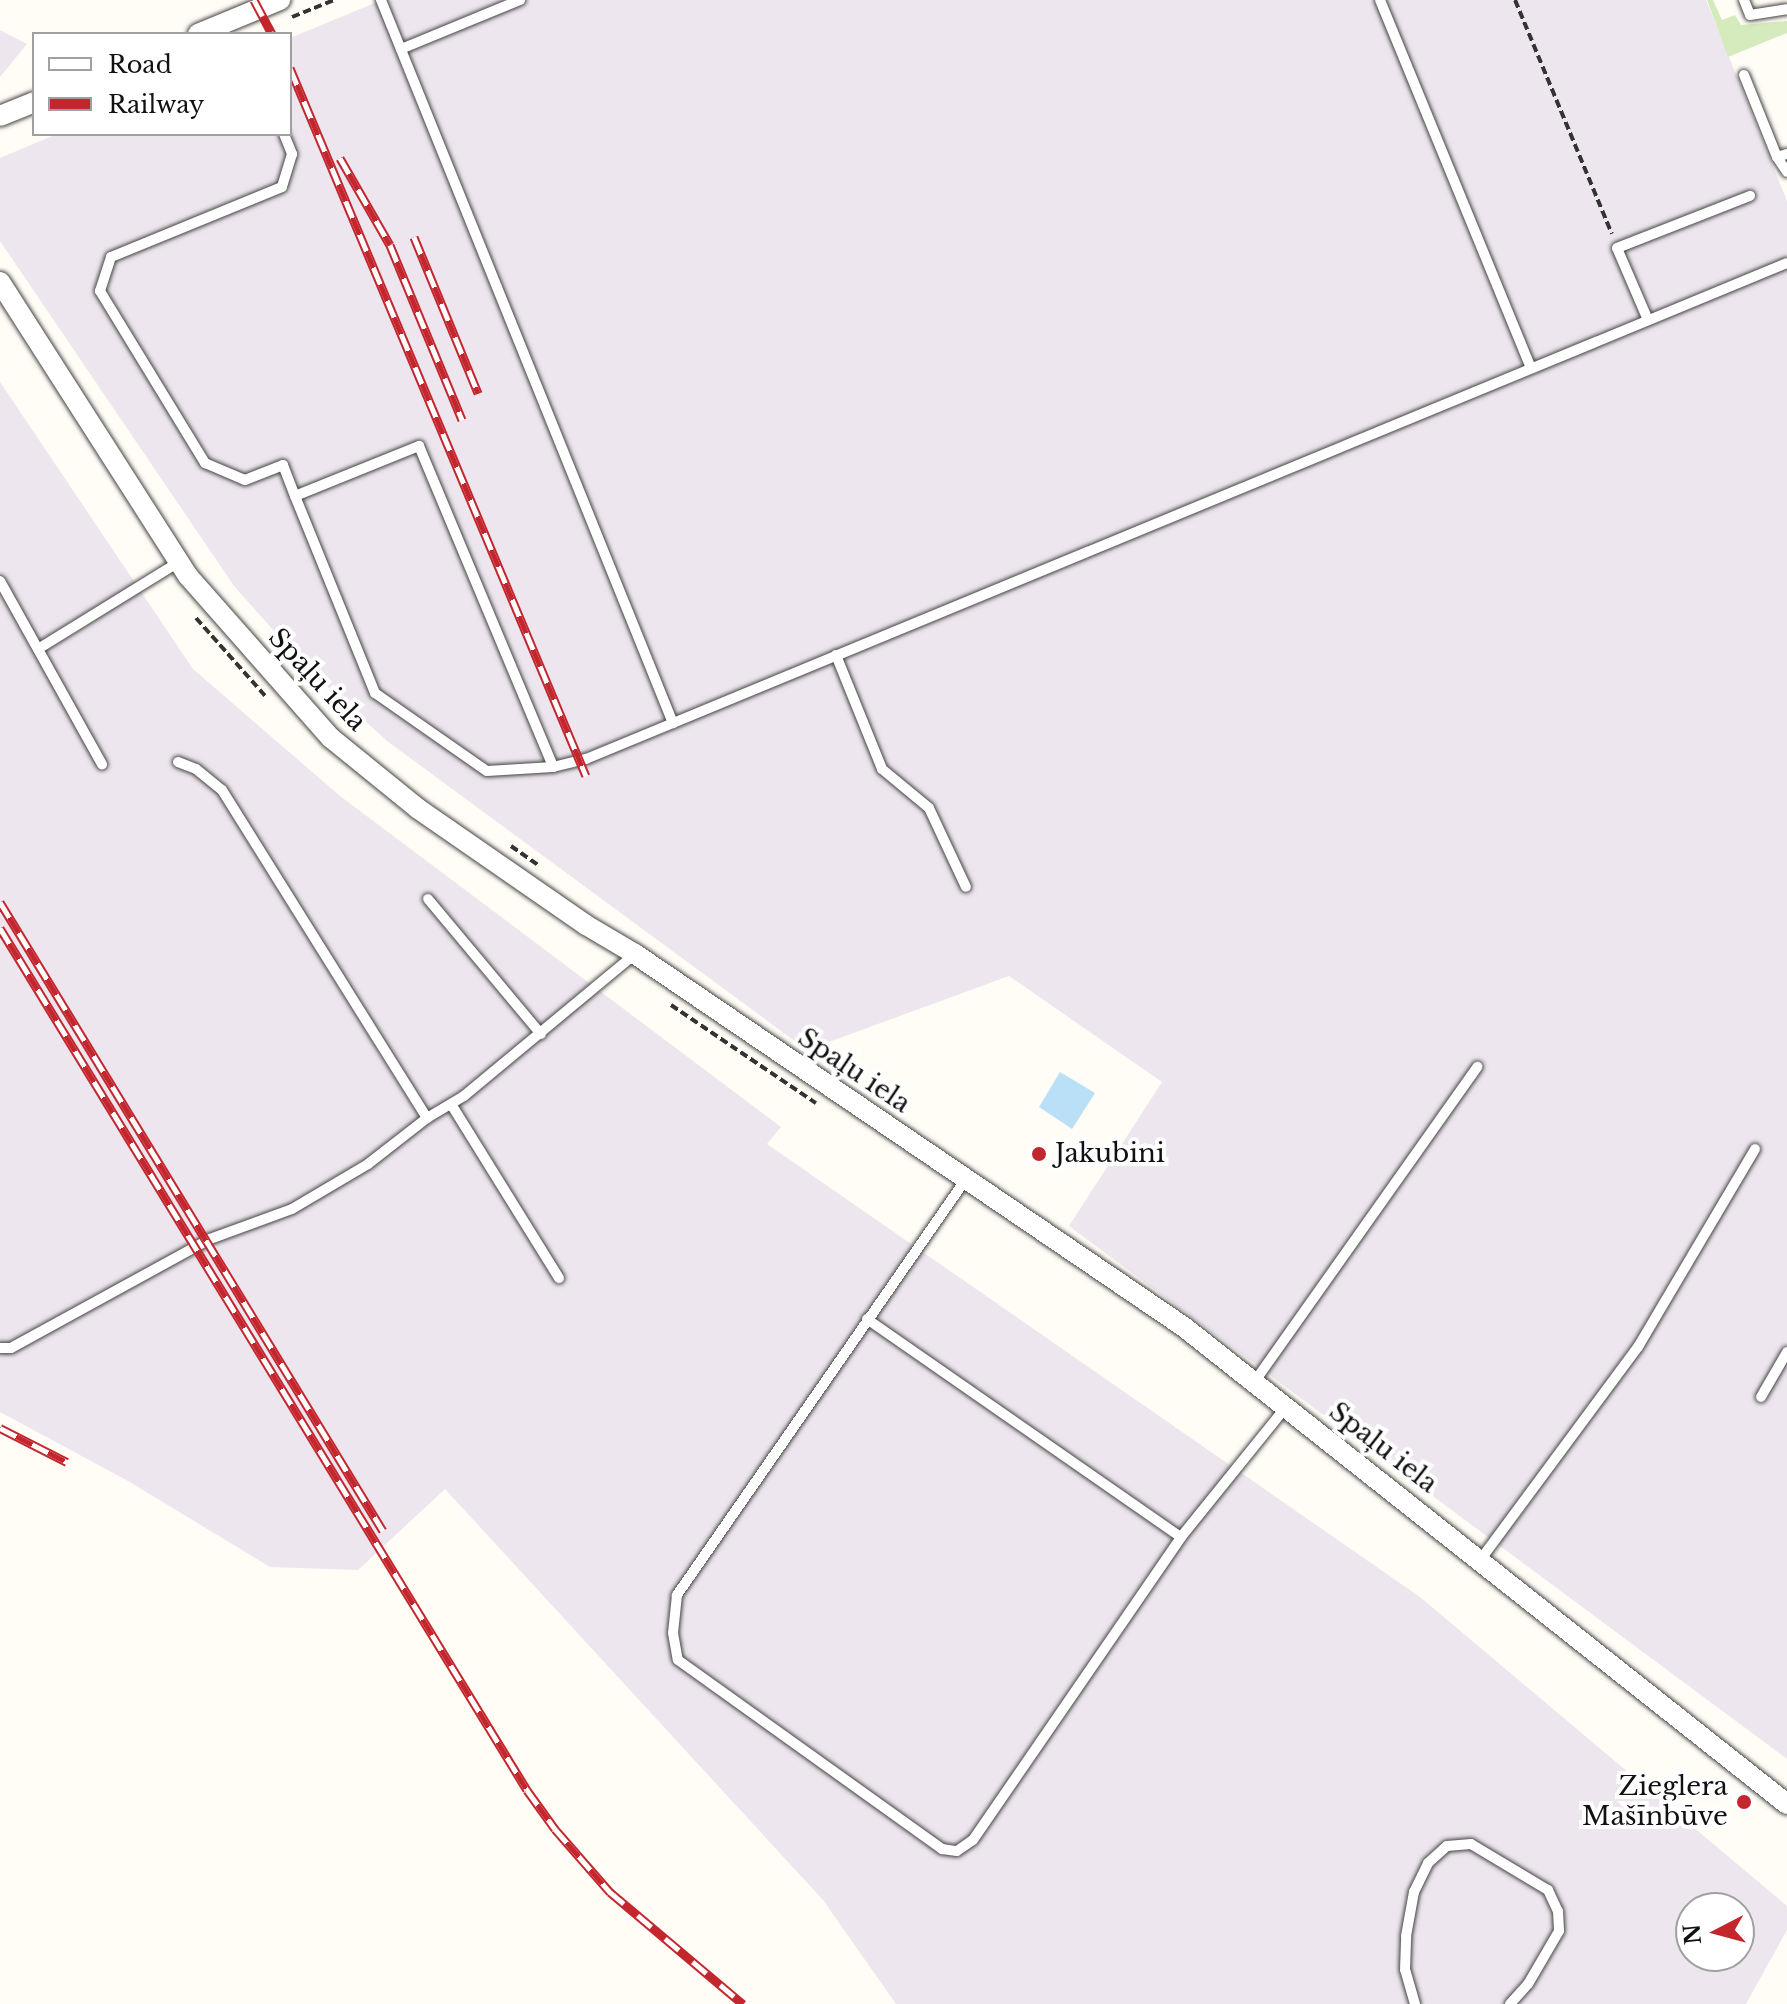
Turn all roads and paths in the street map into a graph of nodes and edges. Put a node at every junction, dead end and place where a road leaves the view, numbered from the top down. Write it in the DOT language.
graph roads {
  1 [pos="280,0"];
  2 [pos="381,0"];
  3 [pos="520,0"];
  4 [pos="1380,0"];
  5 [pos="1515,0"];
  6 [pos="1744,0"];
  7 [pos="1787,9"];
  8 [pos="203,32"];
  9 [pos="401,49"];
  10 [pos="1744,75"];
  11 [pos="32,103"];
  12 [pos="0,116"];
  13 [pos="285,136"];
  14 [pos="1782,156"];
  15 [pos="1787,172"];
  16 [pos="1750,196"];
  17 [pos="1617,248"];
  18 [pos="1787,263"];
  19 [pos="0,282"];
  20 [pos="1648,320"];
  21 [pos="1531,368"];
  22 [pos="295,496"];
  23 [pos="179,562"];
  24 [pos="0,581"];
  25 [pos="38,649"];
  26 [pos="836,655"];
  27 [pos="673,723"];
  28 [pos="178,762"];
  29 [pos="102,764"];
  30 [pos="553,767"];
  31 [pos="966,887"];
  32 [pos="428,899"];
  33 [pos="635,954"];
  34 [pos="541,1034"];
  35 [pos="1477,1067"];
  36 [pos="451,1104"];
  37 [pos="427,1118"];
  38 [pos="1755,1149"];
  39 [pos="966,1179"];
  40 [pos="559,1278"];
  41 [pos="867,1319"];
  42 [pos="0,1348"];
  43 [pos="1787,1352"];
  44 [pos="1255,1381"];
  45 [pos="1761,1397"];
  46 [pos="1287,1406"];
  47 [pos="1181,1537"];
  48 [pos="1481,1559"];
  49 [pos="1787,1804"];
  50 [pos="1415,2004"];
  51 [pos="1510,2004"];
  1 -- 8 [label="street"];
  2 -- 9 [label="lane"];
  3 -- 9 [label="lane"];
  4 -- 21 [label="lane"];
  5 -- 17 [label="path"];
  6 -- 7 [label="lane"];
  9 -- 27 [label="lane"];
  10 -- 14 [label="lane"];
  11 -- 12 [label="street"];
  13 -- 22 [label="lane"];
  14 -- 15 [label="lane"];
  16 -- 17 [label="lane"];
  17 -- 20 [label="lane"];
  18 -- 20 [label="lane"];
  19 -- 23 [label="street, Spaļu iela"];
  20 -- 21 [label="lane"];
  21 -- 26 [label="lane"];
  22 -- 30 [label="lane"];
  22 -- 30 [label="lane"];
  23 -- 25 [label="lane"];
  23 -- 33 [label="street, Spaļu iela"];
  24 -- 25 [label="lane"];
  25 -- 29 [label="lane"];
  26 -- 27 [label="lane"];
  26 -- 31 [label="lane"];
  27 -- 30 [label="lane"];
  28 -- 37 [label="lane"];
  32 -- 34 [label="lane"];
  33 -- 34 [label="lane"];
  33 -- 39 [label="street, Spaļu iela"];
  34 -- 36 [label="lane"];
  35 -- 44 [label="lane"];
  36 -- 37 [label="lane"];
  36 -- 40 [label="lane"];
  37 -- 42 [label="lane"];
  38 -- 48 [label="lane"];
  39 -- 41 [label="lane"];
  39 -- 44 [label="street, Spaļu iela"];
  41 -- 47 [label="lane"];
  41 -- 47 [label="lane"];
  43 -- 45 [label="lane"];
  44 -- 46 [label="street, Spaļu iela"];
  46 -- 47 [label="lane"];
  46 -- 48 [label="street, Spaļu iela"];
  48 -- 49 [label="street, Spaļu iela"];
  50 -- 51 [label="lane"];
}
